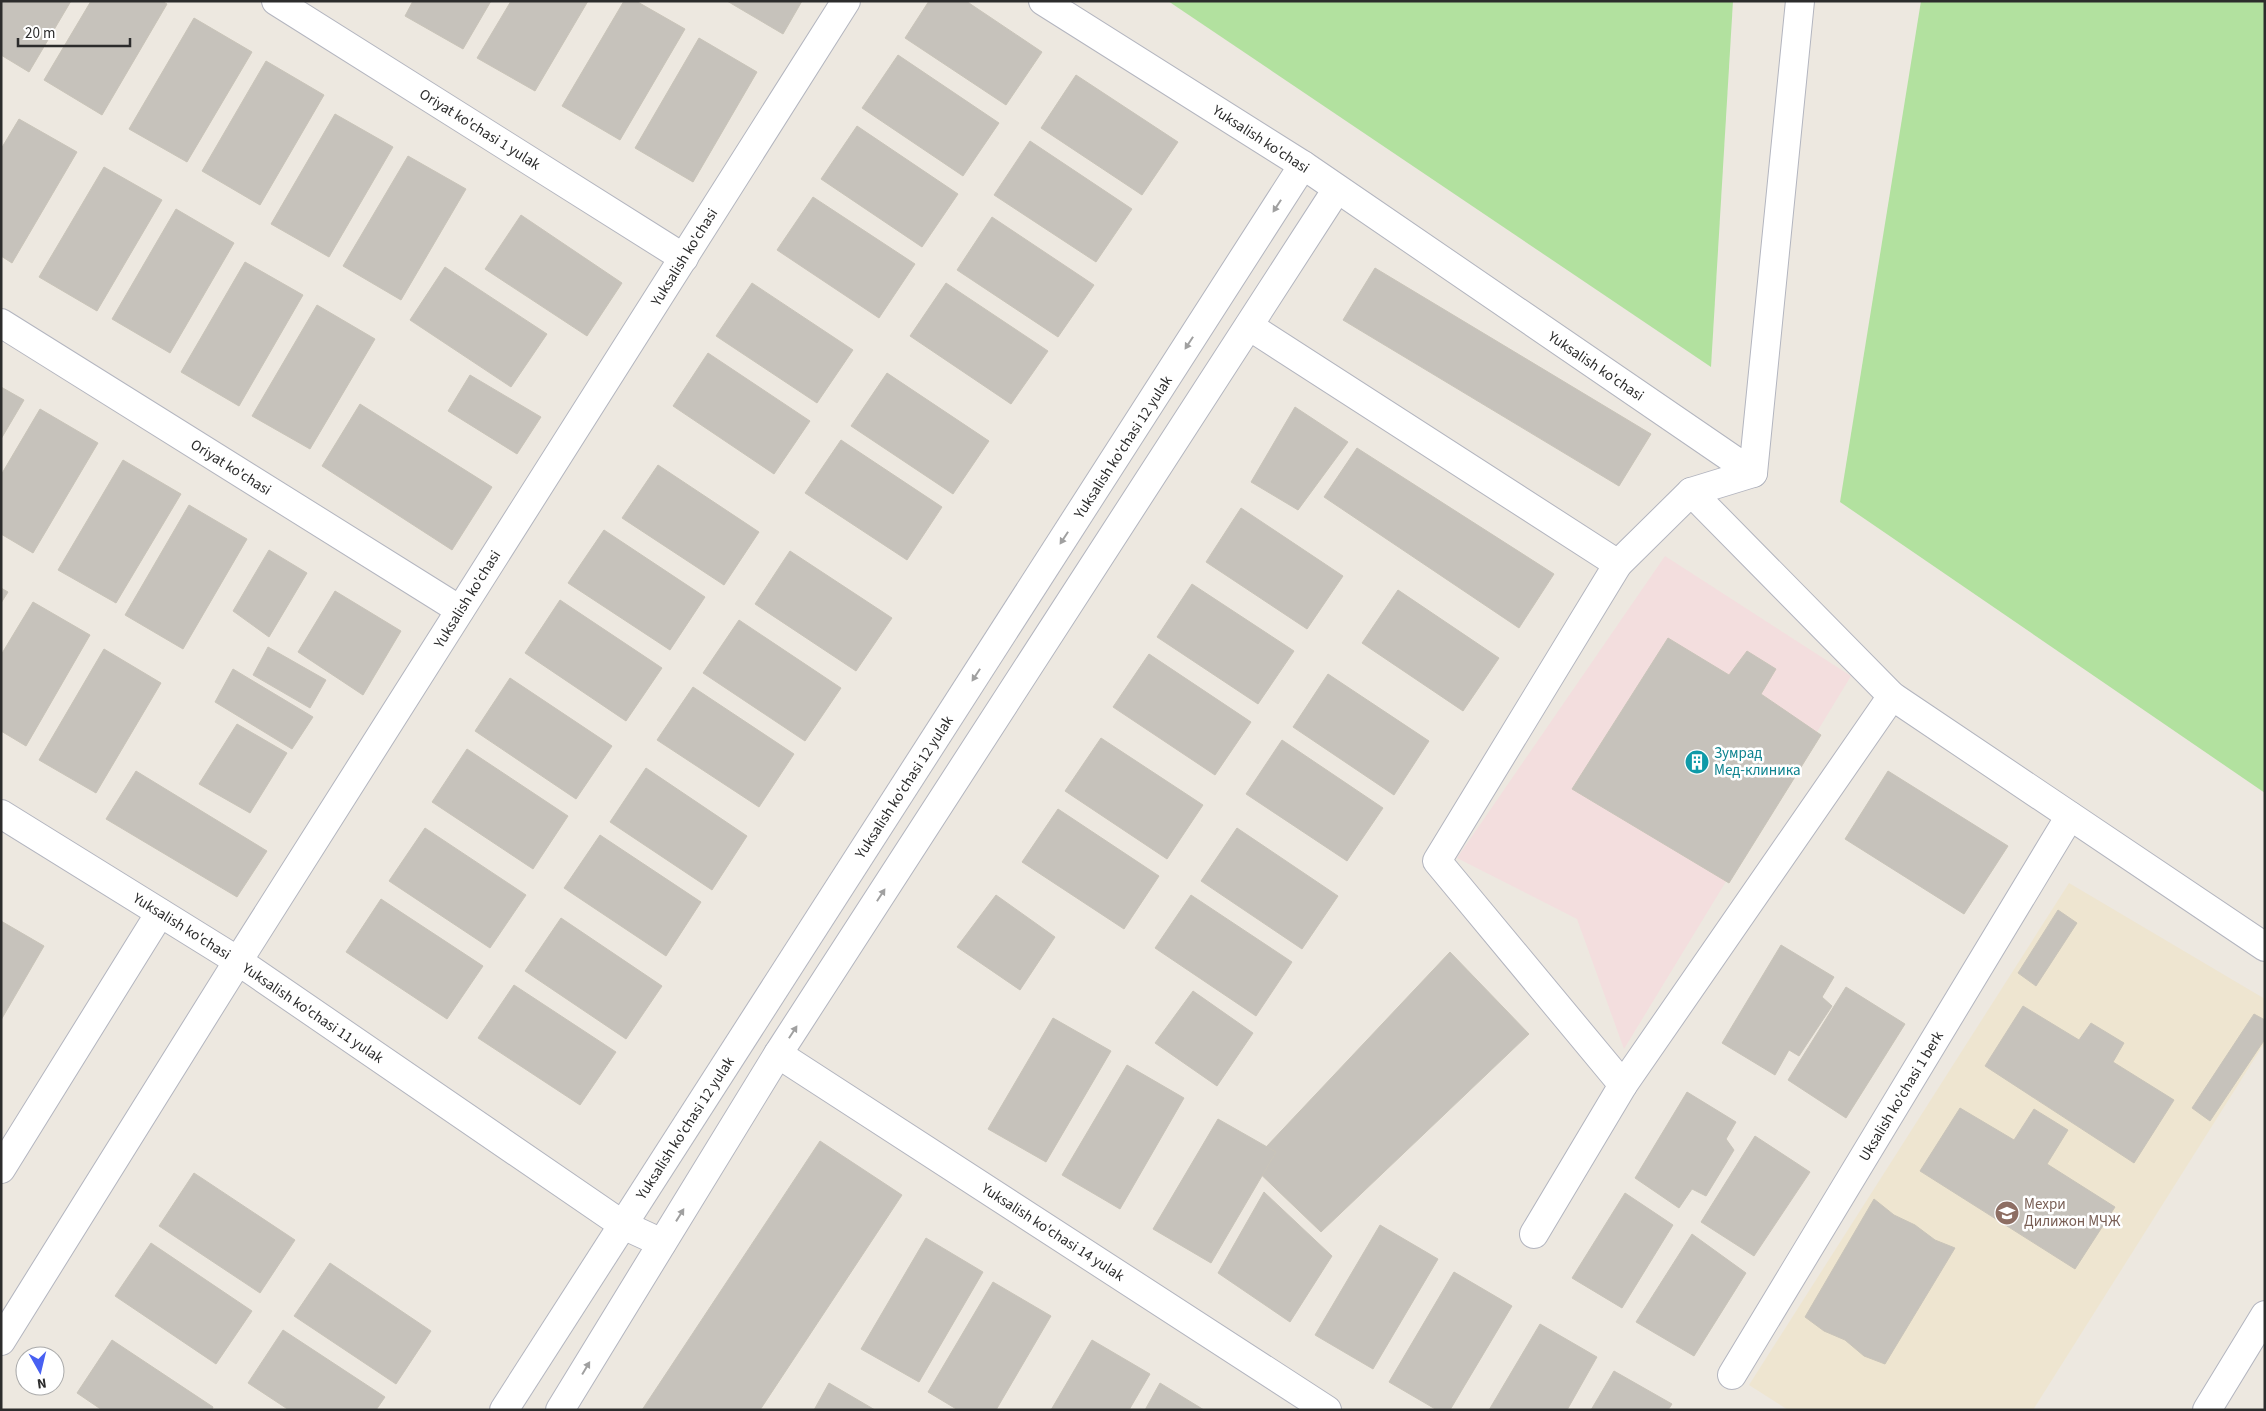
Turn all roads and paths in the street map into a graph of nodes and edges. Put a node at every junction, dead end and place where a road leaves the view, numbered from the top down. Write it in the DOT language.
graph roads {
  1 [pos="276,1"];
  2 [pos="846,1"];
  3 [pos="1042,1"];
  4 [pos="1800,1"];
  5 [pos="1303,165"];
  6 [pos="1337,189"];
  7 [pos="684,258"];
  8 [pos="1,323"];
  9 [pos="1249,326"];
  10 [pos="1753,473"];
  11 [pos="1691,492"];
  12 [pos="1618,564"];
  13 [pos="460,610"];
  14 [pos="1892,696"];
  15 [pos="1,814"];
  16 [pos="2070,816"];
  17 [pos="160,913"];
  18 [pos="2265,946"];
  19 [pos="238,961"];
  20 [pos="778,1054"];
  21 [pos="1623,1085"];
  22 [pos="1,1169"];
  23 [pos="623,1224"];
  24 [pos="1534,1234"];
  25 [pos="662,1243"];
  26 [pos="2265,1315"];
  27 [pos="1,1341"];
  28 [pos="1732,1376"];
  29 [pos="504,1410"];
  30 [pos="560,1410"];
  31 [pos="1327,1410"];
  32 [pos="2207,1410"];
  1 -- 7 [label="street, Oriyat ko'chasi 1 yulak"];
  2 -- 7 [label="street, Yuksalish ko'chasi"];
  3 -- 5 [label="street, Yuksalish ko'chasi"];
  4 -- 10 [label="street"];
  5 -- 6 [label="street, Yuksalish ko'chasi"];
  5 -- 23 [label="street, Yuksalish ko'chasi 12 yulak, one-way"];
  6 -- 9 [label="street"];
  6 -- 10 [label="street, Yuksalish ko'chasi"];
  7 -- 13 [label="street, Yuksalish ko'chasi"];
  8 -- 13 [label="street, Oriyat ko'chasi"];
  9 -- 12 [label="street"];
  20 -- 9 [label="street, one-way"];
  10 -- 11 [label="street"];
  11 -- 12 [label="street"];
  11 -- 14 [label="street"];
  12 -- 21 [label="street"];
  13 -- 19 [label="street, Yuksalish ko'chasi"];
  14 -- 16 [label="street"];
  14 -- 21 [label="street"];
  15 -- 17 [label="street, Yuksalish ko'chasi"];
  16 -- 18 [label="street"];
  16 -- 28 [label="street, Uksalish ko'chasi 1 berk"];
  17 -- 19 [label="street, Yuksalish ko'chasi"];
  17 -- 22 [label="street"];
  19 -- 23 [label="street, Yuksalish ko'chasi 11 yulak"];
  19 -- 27 [label="street, Yuksalish ko'chasi 11 yulak"];
  25 -- 20 [label="street, one-way"];
  20 -- 31 [label="street, Yuksalish ko'chasi 14 yulak"];
  21 -- 24 [label="street"];
  23 -- 25 [label="street, Yuksalish ko'chasi 11 yulak"];
  23 -- 29 [label="street, Yuksalish ko'chasi 12 yulak"];
  30 -- 25 [label="street, one-way"];
  26 -- 32 [label="street"];
}
